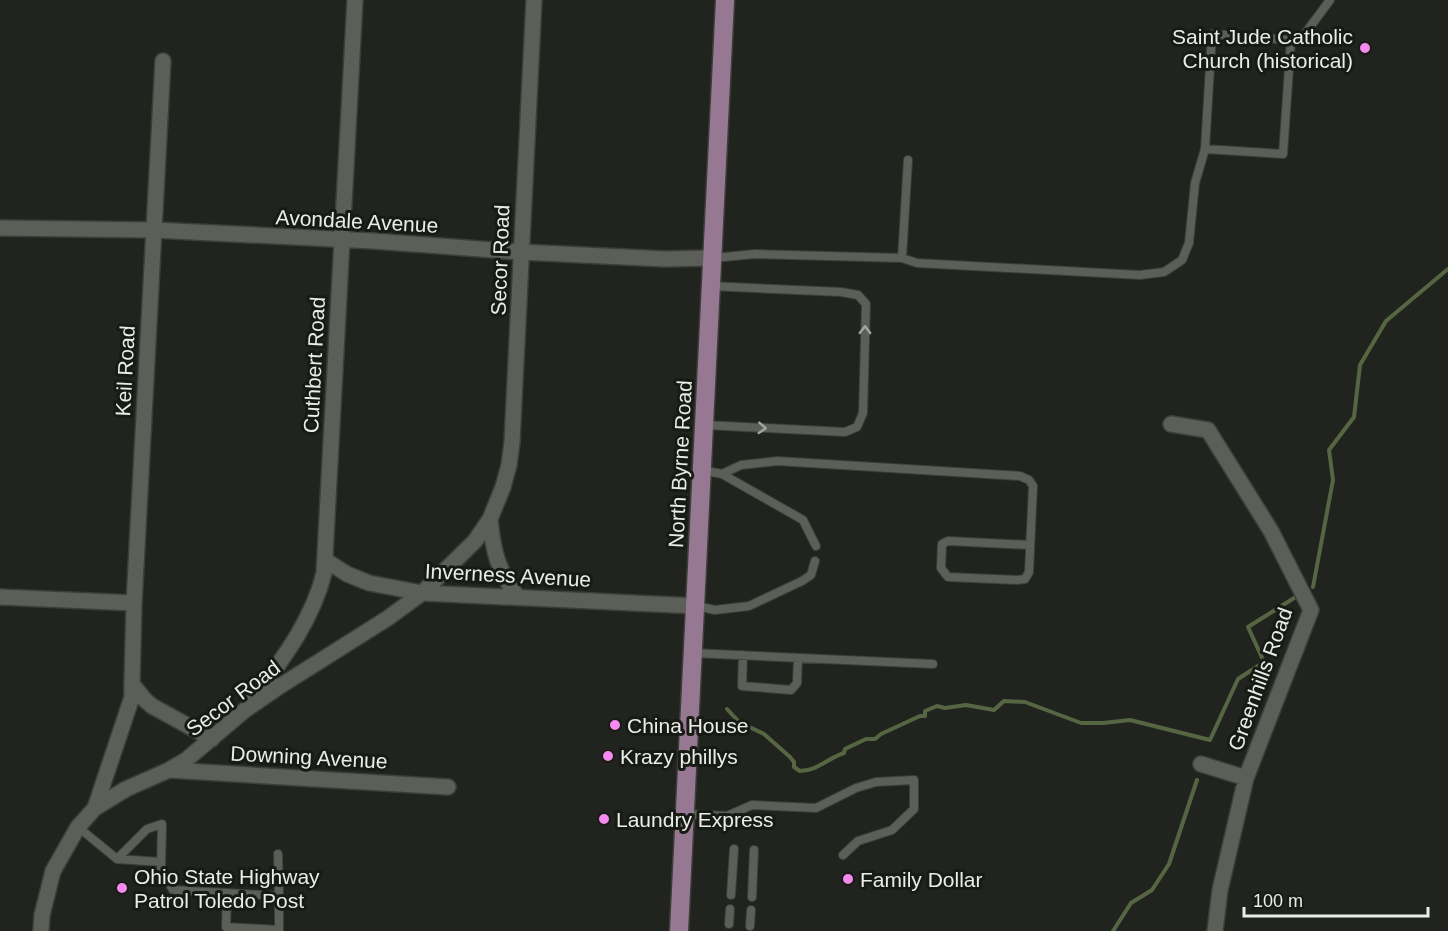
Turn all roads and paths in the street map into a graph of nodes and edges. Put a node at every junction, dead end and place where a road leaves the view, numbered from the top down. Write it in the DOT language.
graph roads {
  1 [pos="355,0"];
  2 [pos="534,0"];
  3 [pos="725,0"];
  4 [pos="1330,0"];
  5 [pos="1291,40"];
  6 [pos="163,61"];
  7 [pos="1205,149"];
  8 [pos="908,160"];
  9 [pos="0,228"];
  10 [pos="154,230"];
  11 [pos="341,240"];
  12 [pos="521,252"];
  13 [pos="712,258"];
  14 [pos="902,258"];
  15 [pos="710,286"];
  16 [pos="1171,424"];
  17 [pos="704,425"];
  18 [pos="702,470"];
  19 [pos="722,474"];
  20 [pos="490,519"];
  21 [pos="1030,545"];
  22 [pos="816,546"];
  23 [pos="325,560"];
  24 [pos="815,561"];
  25 [pos="422,593"];
  26 [pos="517,596"];
  27 [pos="0,597"];
  28 [pos="134,603"];
  29 [pos="696,606"];
  30 [pos="693,653"];
  31 [pos="743,655"];
  32 [pos="798,658"];
  33 [pos="933,664"];
  34 [pos="132,684"];
  35 [pos="245,710"];
  36 [pos="212,739"];
  37 [pos="1201,764"];
  38 [pos="169,770"];
  39 [pos="1246,778"];
  40 [pos="448,787"];
  41 [pos="95,808"];
  42 [pos="685,814"];
  43 [pos="78,827"];
  44 [pos="734,849"];
  45 [pos="754,850"];
  46 [pos="278,854"];
  47 [pos="843,855"];
  48 [pos="117,859"];
  49 [pos="161,862"];
  50 [pos="227,893"];
  51 [pos="731,895"];
  52 [pos="279,896"];
  53 [pos="752,897"];
  54 [pos="730,909"];
  55 [pos="751,910"];
  56 [pos="729,924"];
  57 [pos="750,926"];
  58 [pos="41,931"];
  59 [pos="279,931"];
  60 [pos="680,931"];
  61 [pos="1215,931"];
  1 -- 11 [label="street, Cuthbert Road"];
  2 -- 12 [label="street, Secor Road"];
  3 -- 13 [label="main road, North Byrne Road"];
  4 -- 5 [label="lane"];
  5 -- 7 [label="lane"];
  5 -- 7 [label="lane"];
  6 -- 10 [label="street, Keil Road"];
  7 -- 14 [label="lane"];
  8 -- 14 [label="lane"];
  9 -- 10 [label="street, Avondale Avenue"];
  10 -- 11 [label="street, Avondale Avenue"];
  10 -- 28 [label="street, Keil Road"];
  11 -- 12 [label="street, Avondale Avenue"];
  11 -- 23 [label="street, Cuthbert Road"];
  12 -- 13 [label="street, Avondale Avenue"];
  12 -- 20 [label="street, Secor Road"];
  13 -- 14 [label="lane"];
  13 -- 15 [label="main road, North Byrne Road"];
  15 -- 17 [label="main road, North Byrne Road"];
  17 -- 15 [label="lane, one-way"];
  16 -- 39 [label="street, Greenhills Road"];
  17 -- 18 [label="main road, North Byrne Road"];
  18 -- 19 [label="lane"];
  18 -- 29 [label="main road, North Byrne Road"];
  19 -- 21 [label="lane"];
  19 -- 22 [label="lane"];
  20 -- 25 [label="street, Secor Road"];
  20 -- 26 [label="street, Secor Road"];
  21 -- 21 [label="lane"];
  23 -- 25 [label="street, Inverness Avenue"];
  23 -- 35 [label="street, Cuthbert Road"];
  24 -- 29 [label="lane"];
  25 -- 26 [label="street, Inverness Avenue"];
  25 -- 35 [label="street, Secor Road"];
  26 -- 29 [label="street, Inverness Avenue"];
  27 -- 28 [label="street"];
  28 -- 34 [label="street, Keil Road"];
  29 -- 30 [label="main road, North Byrne Road"];
  30 -- 31 [label="lane"];
  30 -- 42 [label="main road, North Byrne Road"];
  31 -- 32 [label="lane"];
  31 -- 32 [label="lane"];
  32 -- 33 [label="lane"];
  34 -- 36 [label="street"];
  34 -- 41 [label="street, Keil Road"];
  35 -- 36 [label="street, Secor Road"];
  36 -- 38 [label="street, Secor Road"];
  37 -- 39 [label="street"];
  38 -- 40 [label="street, Downing Avenue"];
  38 -- 41 [label="street, Secor Road"];
  39 -- 61 [label="street, Greenhills Road"];
  41 -- 43 [label="street, Secor Road"];
  42 -- 47 [label="lane"];
  42 -- 60 [label="main road, North Byrne Road"];
  43 -- 48 [label="lane"];
  43 -- 58 [label="street, Secor Road"];
  44 -- 51 [label="lane"];
  45 -- 53 [label="lane"];
  46 -- 52 [label="lane"];
  48 -- 49 [label="lane"];
  48 -- 49 [label="lane"];
  49 -- 50 [label="lane"];
  50 -- 52 [label="lane"];
  50 -- 59 [label="lane"];
  52 -- 59 [label="lane"];
  54 -- 56 [label="lane"];
  55 -- 57 [label="lane"];
}
